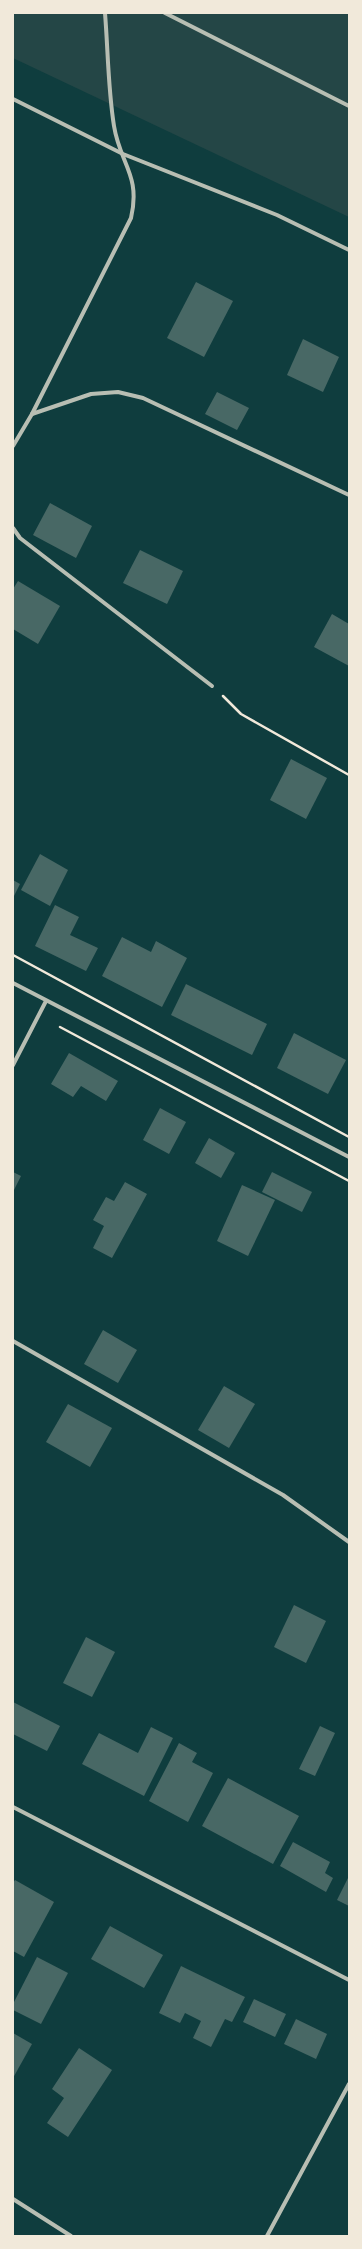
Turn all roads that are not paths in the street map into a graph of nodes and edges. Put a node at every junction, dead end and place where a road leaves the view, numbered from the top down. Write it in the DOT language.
graph roads {
  1 [pos="105,13"];
  2 [pos="165,13"];
  3 [pos="13,99"];
  4 [pos="349,105"];
  5 [pos="123,154"];
  6 [pos="349,250"];
  7 [pos="32,414"];
  8 [pos="13,446"];
  9 [pos="349,495"];
  10 [pos="13,528"];
  11 [pos="212,686"];
  12 [pos="13,983"];
  13 [pos="46,1001"];
  14 [pos="13,1065"];
  15 [pos="349,1157"];
  16 [pos="13,1341"];
  17 [pos="349,1542"];
  18 [pos="13,1807"];
  19 [pos="349,1980"];
  20 [pos="349,2084"];
  21 [pos="13,2199"];
  22 [pos="71,2236"];
  23 [pos="267,2236"];
  1 -- 5 [label="street"];
  2 -- 4 [label="street"];
  3 -- 5 [label="street"];
  5 -- 6 [label="street"];
  5 -- 7 [label="street"];
  7 -- 8 [label="street"];
  7 -- 9 [label="street"];
  10 -- 11 [label="street"];
  12 -- 13 [label="street"];
  13 -- 14 [label="street"];
  13 -- 15 [label="street"];
  16 -- 17 [label="street"];
  18 -- 19 [label="street"];
  20 -- 23 [label="street"];
  21 -- 22 [label="street"];
}
